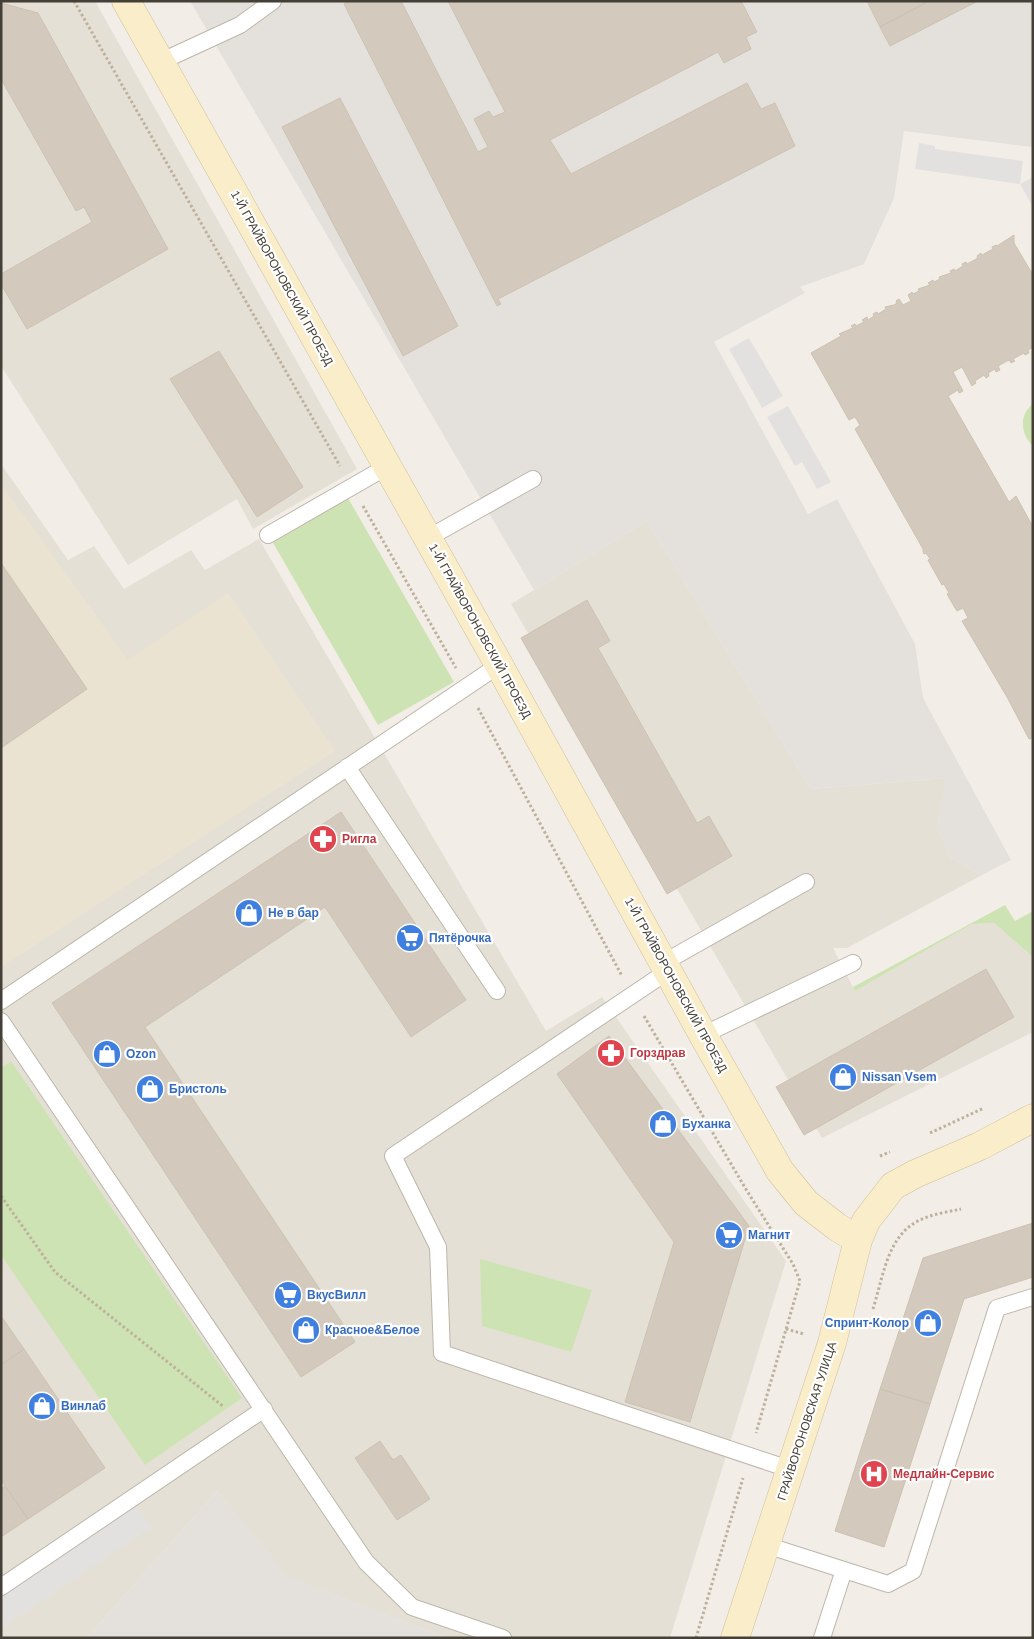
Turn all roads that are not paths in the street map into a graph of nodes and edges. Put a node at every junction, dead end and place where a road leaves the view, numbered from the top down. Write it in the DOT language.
graph roads {
  1 [pos="126,1"];
  2 [pos="273,1"];
  3 [pos="160,62"];
  4 [pos="388,466"];
  5 [pos="533,479"];
  6 [pos="268,535"];
  7 [pos="428,538"];
  8 [pos="499,665"];
  9 [pos="347,767"];
  10 [pos="806,882"];
  11 [pos="853,962"];
  12 [pos="666,967"];
  13 [pos="497,991"];
  14 [pos="1,1001"];
  15 [pos="1,1021"];
  16 [pos="703,1035"];
  17 [pos="1033,1118"];
  18 [pos="1033,1137"];
  19 [pos="980,1146"];
  20 [pos="858,1240"];
  21 [pos="1033,1297"];
  22 [pos="264,1409"];
  23 [pos="792,1470"];
  24 [pos="766,1545"];
  25 [pos="844,1570"];
  26 [pos="1,1587"];
  27 [pos="503,1638"];
  28 [pos="735,1638"];
  29 [pos="822,1638"];
  1 -- 3 [label="main road, 1-Й ГРАЙВОРОНОВСКИЙ ПРОЕЗД"];
  2 -- 3 [label="lane"];
  3 -- 4 [label="main road, 1-Й ГРАЙВОРОНОВСКИЙ ПРОЕЗД"];
  4 -- 6 [label="lane"];
  4 -- 7 [label="main road, 1-Й ГРАЙВОРОНОВСКИЙ ПРОЕЗД"];
  5 -- 7 [label="lane"];
  7 -- 8 [label="main road, 1-Й ГРАЙВОРОНОВСКИЙ ПРОЕЗД"];
  8 -- 9 [label="lane"];
  8 -- 12 [label="main road, 1-Й ГРАЙВОРОНОВСКИЙ ПРОЕЗД"];
  9 -- 13 [label="lane"];
  9 -- 14 [label="lane"];
  10 -- 12 [label="lane"];
  11 -- 16 [label="lane"];
  12 -- 16 [label="main road, 1-Й ГРАЙВОРОНОВСКИЙ ПРОЕЗД"];
  12 -- 23 [label="lane"];
  15 -- 22 [label="lane"];
  16 -- 20 [label="main road, 1-Й ГРАЙВОРОНОВСКИЙ ПРОЕЗД"];
  17 -- 19 [label="main road"];
  18 -- 19 [label="main road"];
  19 -- 20 [label="main road, ГРАЙВОРОНОВСКАЯ УЛИЦА"];
  20 -- 23 [label="main road, ГРАЙВОРОНОВСКАЯ УЛИЦА"];
  21 -- 25 [label="lane"];
  22 -- 26 [label="lane"];
  22 -- 27 [label="lane"];
  23 -- 24 [label="main road, ГРАЙВОРОНОВСКАЯ УЛИЦА"];
  24 -- 25 [label="lane"];
  24 -- 28 [label="main road, ГРАЙВОРОНОВСКАЯ УЛИЦА"];
  25 -- 29 [label="lane"];
}
